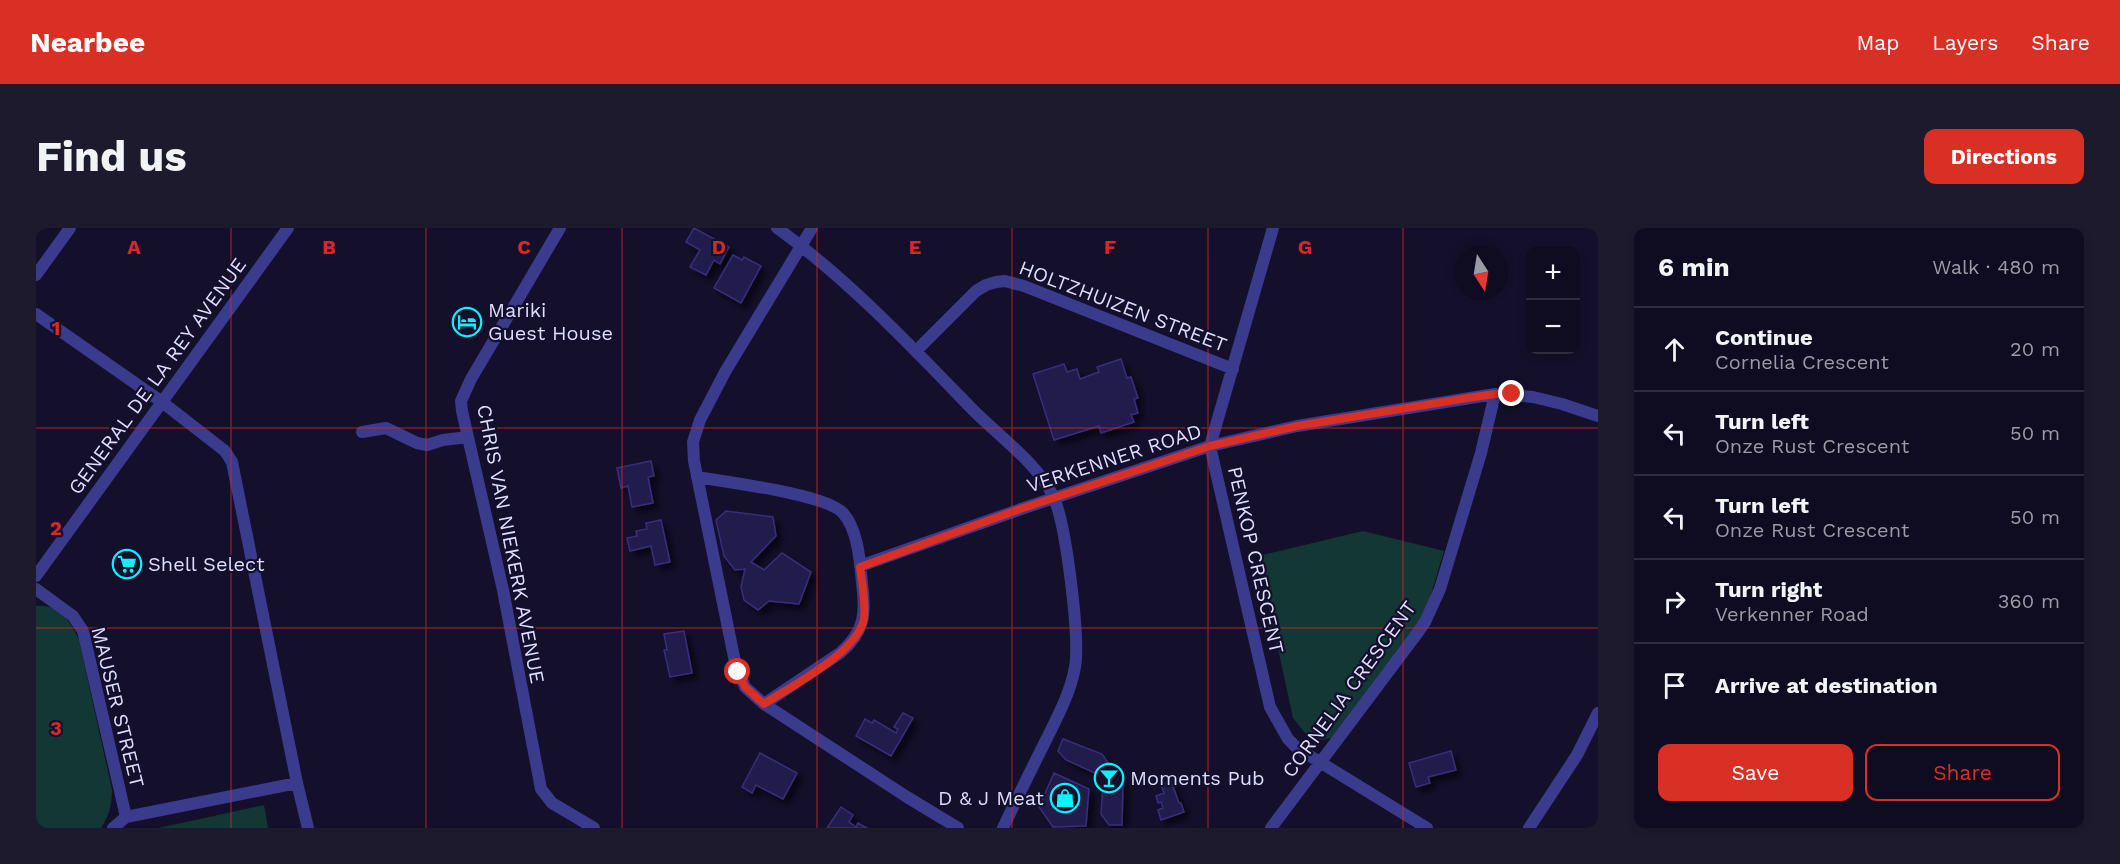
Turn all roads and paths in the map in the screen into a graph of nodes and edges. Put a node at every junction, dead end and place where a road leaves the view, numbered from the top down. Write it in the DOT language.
graph roads {
  1 [pos="70,228"];
  2 [pos="288,228"];
  3 [pos="560,228"];
  4 [pos="777,228"];
  5 [pos="812,228"];
  6 [pos="1273,228"];
  7 [pos="802,246"];
  8 [pos="36,275"];
  9 [pos="36,314"];
  10 [pos="917,350"];
  11 [pos="1233,369"];
  12 [pos="1495,394"];
  13 [pos="162,402"];
  14 [pos="1598,416"];
  15 [pos="362,432"];
  16 [pos="468,437"];
  17 [pos="1210,446"];
  18 [pos="697,477"];
  19 [pos="1054,498"];
  20 [pos="860,567"];
  21 [pos="36,576"];
  22 [pos="36,589"];
  23 [pos="764,704"];
  24 [pos="1598,713"];
  25 [pos="1322,762"];
  26 [pos="297,783"];
  27 [pos="126,817"];
  28 [pos="112,828"];
  29 [pos="308,828"];
  30 [pos="594,828"];
  31 [pos="958,828"];
  32 [pos="1003,828"];
  33 [pos="1271,828"];
  34 [pos="1426,828"];
  35 [pos="1529,828"];
  1 -- 8 [label="street"];
  2 -- 13 [label="street, GENERAL DE LA REY AVENUE"];
  3 -- 16 [label="street, CHRIS VAN NIEKERK AVENUE"];
  4 -- 7 [label="street"];
  5 -- 7 [label="street"];
  6 -- 11 [label="street, PENKOP CRESCENT"];
  7 -- 10 [label="street"];
  7 -- 18 [label="street"];
  9 -- 13 [label="street"];
  10 -- 11 [label="street, HOLTZHUIZEN STREET"];
  10 -- 19 [label="street"];
  11 -- 17 [label="street, PENKOP CRESCENT"];
  12 -- 14 [label="street, VERKENNER ROAD"];
  12 -- 17 [label="street, VERKENNER ROAD"];
  12 -- 25 [label="street, CORNELIA CRESCENT"];
  13 -- 21 [label="street, GENERAL DE LA REY AVENUE"];
  13 -- 26 [label="street"];
  15 -- 16 [label="street"];
  16 -- 30 [label="street, CHRIS VAN NIEKERK AVENUE"];
  17 -- 19 [label="street, VERKENNER ROAD"];
  17 -- 25 [label="street, PENKOP CRESCENT"];
  18 -- 20 [label="street"];
  18 -- 23 [label="street"];
  19 -- 20 [label="street, VERKENNER ROAD"];
  19 -- 32 [label="street"];
  20 -- 23 [label="street"];
  22 -- 27 [label="street, MAUSER STREET"];
  23 -- 31 [label="street"];
  24 -- 35 [label="street"];
  25 -- 33 [label="street, CORNELIA CRESCENT"];
  25 -- 34 [label="street, PENKOP CRESCENT"];
  26 -- 27 [label="street"];
  26 -- 29 [label="street"];
  27 -- 28 [label="street"];
}
